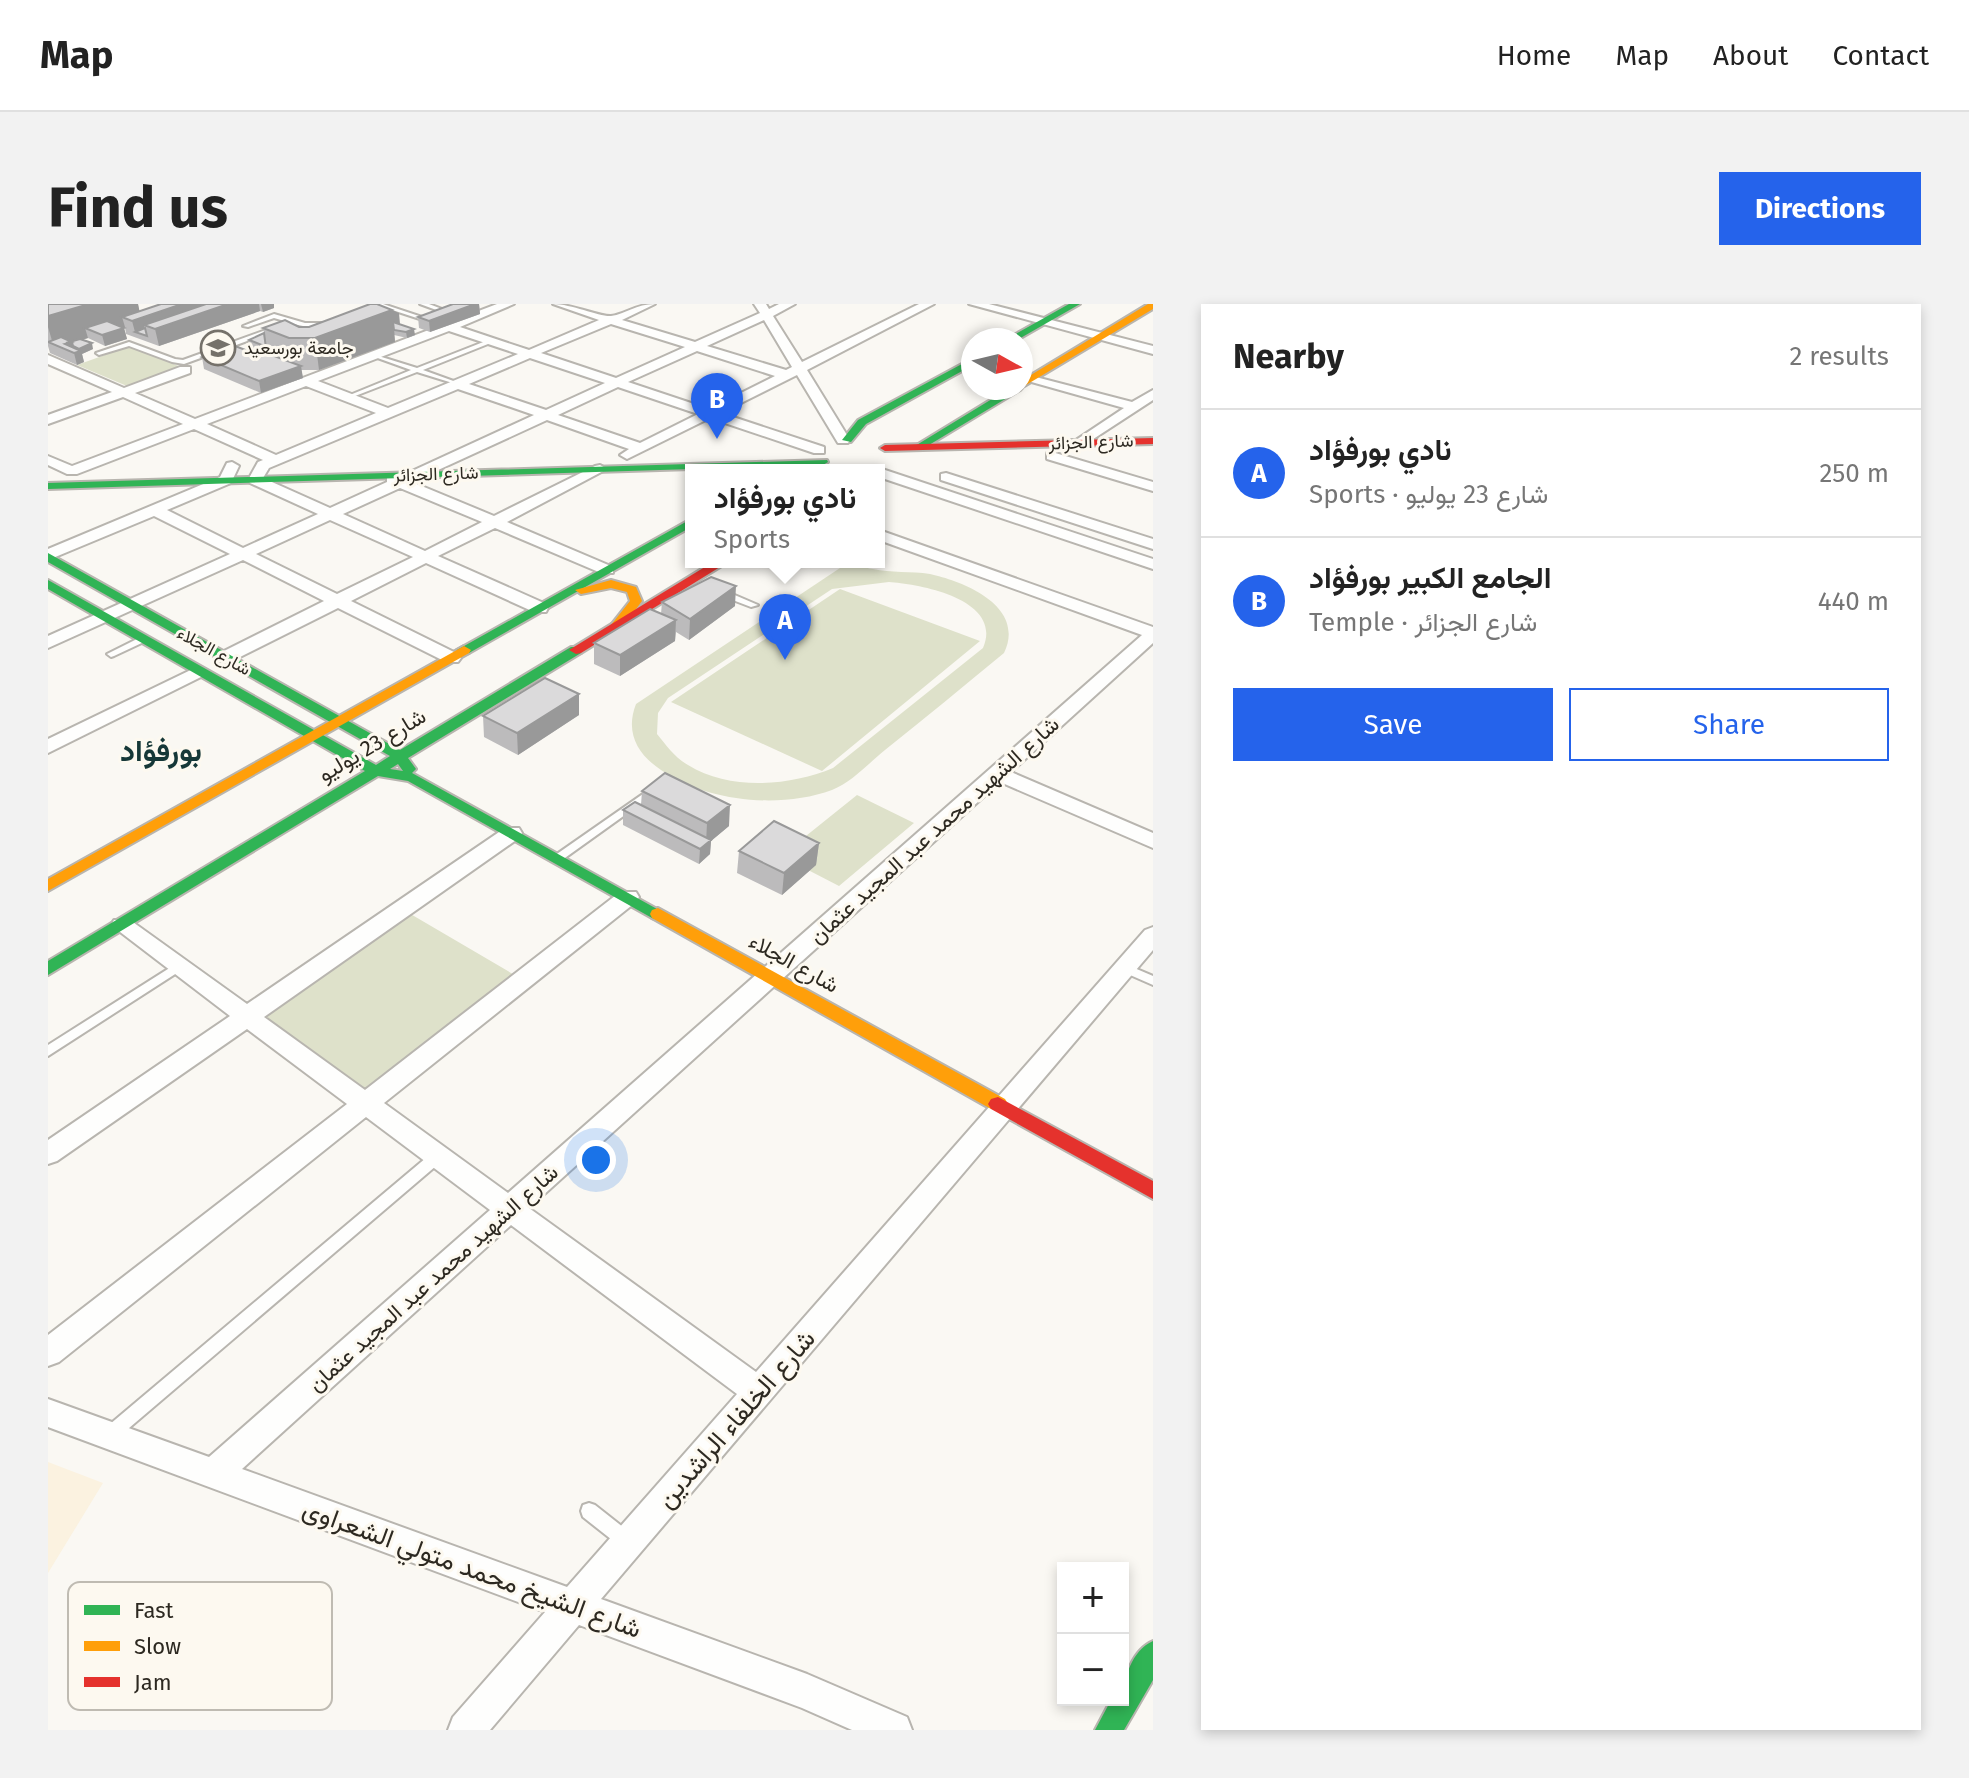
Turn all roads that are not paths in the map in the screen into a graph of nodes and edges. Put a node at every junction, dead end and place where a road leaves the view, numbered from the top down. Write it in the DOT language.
graph roads {
  1 [pos="400,304"];
  2 [pos="423,304"];
  3 [pos="446,304"];
  4 [pos="508,304"];
  5 [pos="559,304"];
  6 [pos="648,304"];
  7 [pos="789,304"];
  8 [pos="928,304"];
  9 [pos="975,304"];
  10 [pos="1015,304"];
  11 [pos="1076,304"];
  12 [pos="379,305"];
  13 [pos="1153,305"];
  14 [pos="389,308"];
  15 [pos="435,308"];
  16 [pos="763,309"];
  17 [pos="365,311"];
  18 [pos="1050,318"];
  19 [pos="611,320"];
  20 [pos="457,321"];
  21 [pos="293,322"];
  22 [pos="435,322"];
  23 [pos="333,323"];
  24 [pos="246,326"];
  25 [pos="1032,328"];
  26 [pos="1107,333"];
  27 [pos="1153,339"];
  28 [pos="491,341"];
  29 [pos="226,346"];
  30 [pos="547,346"];
  31 [pos="695,346"];
  32 [pos="1153,350"];
  33 [pos="238,351"];
  34 [pos="99,353"];
  35 [pos="530,354"];
  36 [pos="374,355"];
  37 [pos="48,359"];
  38 [pos="68,368"];
  39 [pos="961,368"];
  40 [pos="185,370"];
  41 [pos="416,370"];
  42 [pos="793,371"];
  43 [pos="48,374"];
  44 [pos="633,375"];
  45 [pos="1033,378"];
  46 [pos="306,381"];
  47 [pos="616,382"];
  48 [pos="457,384"];
  49 [pos="1033,386"];
  50 [pos="124,392"];
  51 [pos="1153,394"];
  52 [pos="348,397"];
  53 [pos="997,400"];
  54 [pos="726,405"];
  55 [pos="1135,407"];
  56 [pos="389,413"];
  57 [pos="709,414"];
  58 [pos="546,415"];
  59 [pos="52,416"];
  60 [pos="195,424"];
  61 [pos="1153,441"];
  62 [pos="1081,443"];
  63 [pos="918,447"];
  64 [pos="830,450"];
  65 [pos="634,451"];
  66 [pos="1153,453"];
  67 [pos="1052,456"];
  68 [pos="48,460"];
  69 [pos="448,460"];
  70 [pos="886,462"];
  71 [pos="795,464"];
  72 [pos="265,468"];
  73 [pos="685,468"];
  74 [pos="600,469"];
  75 [pos="48,471"];
  76 [pos="72,471"];
  77 [pos="229,473"];
  78 [pos="399,478"];
  79 [pos="48,486"];
  80 [pos="1153,487"];
  81 [pos="155,510"];
  82 [pos="331,513"];
  83 [pos="495,522"];
  84 [pos="1087,522"];
  85 [pos="685,525"];
  86 [pos="1070,536"];
  87 [pos="885,537"];
  88 [pos="1153,544"];
  89 [pos="242,554"];
  90 [pos="48,556"];
  91 [pos="427,557"];
  92 [pos="1153,564"];
  93 [pos="712,568"];
  94 [pos="607,570"];
  95 [pos="692,580"];
  96 [pos="48,584"];
  97 [pos="564,594"];
  98 [pos="338,601"];
  99 [pos="130,605"];
  100 [pos="754,605"];
  101 [pos="540,608"];
  102 [pos="103,617"];
  103 [pos="617,625"];
  104 [pos="1153,634"];
  105 [pos="143,639"];
  106 [pos="48,643"];
  107 [pos="111,654"];
  108 [pos="226,657"];
  109 [pos="452,658"];
  110 [pos="199,671"];
  111 [pos="339,721"];
  112 [pos="314,736"];
  113 [pos="48,747"];
  114 [pos="400,756"];
  115 [pos="376,771"];
  116 [pos="997,773"];
  117 [pos="412,777"];
  118 [pos="656,788"];
  119 [pos="512,833"];
  120 [pos="1153,841"];
  121 [pos="558,858"];
  122 [pos="51,880"];
  123 [pos="628,897"];
  124 [pos="122,925"];
  125 [pos="1153,935"];
  126 [pos="179,966"];
  127 [pos="1125,968"];
  128 [pos="48,969"];
  129 [pos="770,977"];
  130 [pos="1153,981"];
  131 [pos="247,1016"];
  132 [pos="48,1051"];
  133 [pos="366,1103"];
  134 [pos="1005,1107"];
  135 [pos="48,1154"];
  136 [pos="438,1156"];
  137 [pos="1153,1191"];
  138 [pos="510,1209"];
  139 [pos="48,1353"];
  140 [pos="759,1392"];
  141 [pos="48,1413"];
  142 [pos="109,1435"];
  143 [pos="213,1474"];
  144 [pos="589,1511"];
  145 [pos="628,1543"];
  146 [pos="573,1606"];
  147 [pos="1153,1654"];
  148 [pos="466,1730"];
  149 [pos="894,1730"];
  150 [pos="1109,1730"];
  1 -- 14 [label="lane"];
  2 -- 15 [label="lane"];
  3 -- 15 [label="lane"];
  4 -- 20 [label="street"];
  5 -- 19 [label="street"];
  6 -- 19 [label="street"];
  7 -- 16 [label="street"];
  8 -- 42 [label="street"];
  9 -- 18 [label="street"];
  10 -- 18 [label="street"];
  11 -- 18 [label="street"];
  12 -- 14 [label="lane"];
  12 -- 17 [label="lane"];
  13 -- 26 [label="street"];
  14 -- 22 [label="lane"];
  15 -- 20 [label="lane"];
  16 -- 31 [label="street"];
  16 -- 42 [label="street"];
  18 -- 25 [label="street"];
  18 -- 26 [label="street"];
  19 -- 30 [label="street"];
  19 -- 31 [label="street"];
  20 -- 28 [label="street"];
  20 -- 30 [label="street"];
  20 -- 36 [label="street"];
  21 -- 23 [label="lane"];
  21 -- 24 [label="lane"];
  21 -- 29 [label="lane"];
  26 -- 27 [label="street"];
  26 -- 32 [label="street"];
  26 -- 45 [label="street"];
  28 -- 35 [label="street"];
  28 -- 41 [label="lane"];
  29 -- 33 [label="lane"];
  29 -- 34 [label="lane"];
  30 -- 35 [label="street"];
  30 -- 44 [label="street"];
  31 -- 42 [label="street"];
  31 -- 44 [label="street"];
  35 -- 47 [label="street"];
  35 -- 48 [label="street"];
  36 -- 41 [label="lane"];
  36 -- 46 [label="street"];
  37 -- 38 [label="street"];
  38 -- 43 [label="street"];
  38 -- 50 [label="street"];
  39 -- 64 [label="street"];
  40 -- 50 [label="street"];
  41 -- 48 [label="lane"];
  41 -- 52 [label="lane"];
  42 -- 54 [label="street"];
  42 -- 64 [label="street"];
  44 -- 47 [label="street"];
  44 -- 54 [label="street"];
  46 -- 52 [label="street"];
  46 -- 60 [label="street"];
  47 -- 57 [label="street"];
  47 -- 58 [label="street"];
  48 -- 56 [label="street"];
  48 -- 58 [label="street"];
  49 -- 55 [label="street"];
  50 -- 59 [label="street"];
  50 -- 60 [label="street"];
  51 -- 55 [label="street"];
  52 -- 56 [label="street"];
  53 -- 63 [label="street"];
  54 -- 57 [label="street"];
  54 -- 64 [label="street"];
  55 -- 62 [label="street"];
  56 -- 72 [label="street"];
  57 -- 64 [label="street"];
  57 -- 65 [label="street"];
  58 -- 65 [label="street"];
  58 -- 69 [label="street"];
  60 -- 72 [label="street"];
  60 -- 76 [label="street"];
  61 -- 62 [label="street, شارع الجزائر"];
  62 -- 63 [label="street, شارع الجزائر"];
  63 -- 70 [label="street, شارع الجزائر"];
  64 -- 65 [label="street, شارع الجزائر"];
  64 -- 70 [label="street"];
  64 -- 71 [label="street, شارع الجزائر"];
  65 -- 69 [label="street, شارع الجزائر"];
  66 -- 67 [label="street, شارع الجزائر"];
  67 -- 70 [label="street, شارع الجزائر"];
  67 -- 80 [label="street"];
  68 -- 76 [label="street"];
  69 -- 72 [label="street, شارع الجزائر"];
  69 -- 78 [label="street"];
  70 -- 84 [label="street"];
  70 -- 86 [label="street"];
  72 -- 77 [label="street, شارع الجزائر"];
  72 -- 78 [label="street, شارع الجزائر"];
  72 -- 82 [label="street"];
  73 -- 74 [label="street, شارع الجزائر"];
  74 -- 78 [label="street, شارع الجزائر"];
  74 -- 83 [label="street"];
  75 -- 76 [label="street, شارع الجزائر"];
  76 -- 77 [label="street, شارع الجزائر"];
  77 -- 79 [label="street, شارع الجزائر"];
  77 -- 81 [label="street"];
  78 -- 82 [label="street"];
  78 -- 83 [label="street"];
  81 -- 89 [label="street"];
  81 -- 90 [label="street"];
  82 -- 89 [label="street"];
  82 -- 91 [label="street"];
  83 -- 91 [label="street"];
  83 -- 94 [label="street"];
  84 -- 86 [label="street"];
  84 -- 88 [label="street"];
  85 -- 94 [label="street, شارع 23 يوليو"];
  86 -- 92 [label="street"];
  87 -- 104 [label="street"];
  89 -- 98 [label="street"];
  89 -- 99 [label="street"];
  90 -- 99 [label="street, شارع الجلاء"];
  91 -- 98 [label="street"];
  91 -- 101 [label="street"];
  93 -- 95 [label="street, شارع 23 يوليو"];
  94 -- 97 [label="street, شارع 23 يوليو"];
  95 -- 100 [label="lane"];
  95 -- 103 [label="street, شارع 23 يوليو"];
  96 -- 102 [label="street, شارع الجلاء"];
  97 -- 101 [label="street, شارع 23 يوليو"];
  97 -- 103 [label="street"];
  98 -- 108 [label="street"];
  98 -- 109 [label="street"];
  99 -- 102 [label="street"];
  99 -- 108 [label="street, شارع الجلاء"];
  101 -- 109 [label="street, شارع 23 يوليو"];
  102 -- 105 [label="street, شارع الجلاء"];
  102 -- 106 [label="street"];
  103 -- 114 [label="street, شارع 23 يوليو"];
  104 -- 116 [label="street, شارع الشهيد محمد عبد المجيد عثمان"];
  105 -- 107 [label="lane"];
  105 -- 110 [label="street, شارع الجلاء"];
  108 -- 111 [label="street, شارع الجلاء"];
  109 -- 111 [label="street, شارع 23 يوليو"];
  110 -- 112 [label="street, شارع الجلاء"];
  110 -- 113 [label="street"];
  111 -- 112 [label="street, شارع 23 يوليو"];
  111 -- 114 [label="street, شارع الجلاء"];
  112 -- 115 [label="street, شارع الجلاء"];
  112 -- 122 [label="street, شارع 23 يوليو"];
  114 -- 115 [label="street, شارع 23 يوليو"];
  114 -- 117 [label="street"];
  115 -- 117 [label="street, شارع الجلاء"];
  115 -- 124 [label="street, شارع 23 يوليو"];
  116 -- 120 [label="street"];
  116 -- 129 [label="street, شارع الشهيد محمد عبد المجيد عثمان"];
  117 -- 119 [label="street, شارع الجلاء"];
  118 -- 121 [label="lane"];
  119 -- 121 [label="street, شارع الجلاء"];
  119 -- 131 [label="street"];
  121 -- 123 [label="street, شارع الجلاء"];
  123 -- 129 [label="street, شارع الجلاء"];
  123 -- 133 [label="street"];
  124 -- 126 [label="street"];
  124 -- 128 [label="street, شارع 23 يوليو"];
  125 -- 127 [label="street, شارع الخلفاء الراشدين"];
  126 -- 131 [label="street"];
  126 -- 132 [label="lane"];
  127 -- 130 [label="lane"];
  127 -- 134 [label="street, شارع الخلفاء الراشدين"];
  129 -- 134 [label="street, شارع الجلاء"];
  129 -- 138 [label="street, شارع الشهيد محمد عبد المجيد عثمان"];
  131 -- 133 [label="street"];
  131 -- 135 [label="street"];
  133 -- 136 [label="street"];
  133 -- 139 [label="street"];
  134 -- 137 [label="street, شارع الجلاء"];
  134 -- 140 [label="street, شارع الخلفاء الراشدين"];
  136 -- 138 [label="street"];
  136 -- 142 [label="lane"];
  138 -- 140 [label="street"];
  138 -- 143 [label="street, شارع الشهيد محمد عبد المجيد عثمان"];
  140 -- 145 [label="street, شارع الخلفاء الراشدين"];
  141 -- 142 [label="street, شارع الشيخ محمد متولي الشعراوى"];
  142 -- 143 [label="street, شارع الشيخ محمد متولي الشعراوى"];
  143 -- 146 [label="street, شارع الشيخ محمد متولي الشعراوى"];
  144 -- 145 [label="lane"];
  145 -- 146 [label="street, شارع الخلفاء الراشدين"];
  146 -- 148 [label="street, شارع الخلفاء الراشدين"];
  146 -- 149 [label="street, شارع الشيخ محمد متولي الشعراوى"];
  147 -- 150 [label="street"];
}
